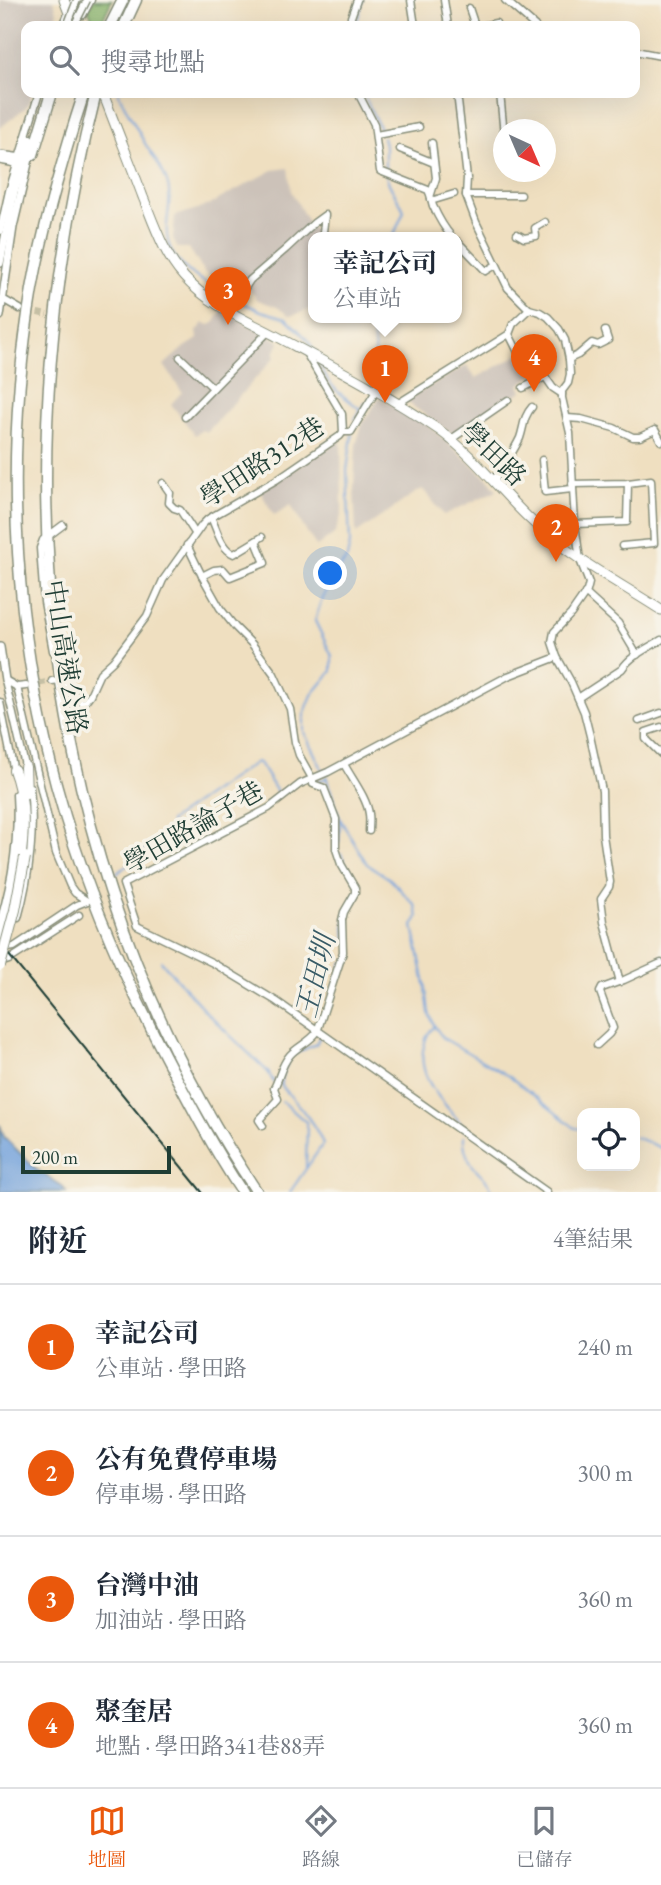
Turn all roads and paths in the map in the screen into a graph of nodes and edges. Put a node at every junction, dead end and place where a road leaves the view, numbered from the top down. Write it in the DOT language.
graph roads {
  1 [pos="64,0"];
  2 [pos="82,0"];
  3 [pos="123,0"];
  4 [pos="136,0"];
  5 [pos="357,0"];
  6 [pos="411,0"];
  7 [pos="444,0"];
  8 [pos="505,0"];
  9 [pos="469,8"];
  10 [pos="69,12"];
  11 [pos="66,21"];
  12 [pos="68,21"];
  13 [pos="73,21"];
  14 [pos="76,21"];
  15 [pos="112,21"];
  16 [pos="126,21"];
  17 [pos="351,21"];
  18 [pos="414,21"];
  19 [pos="447,21"];
  20 [pos="473,21"];
  21 [pos="529,21"];
  22 [pos="640,52"];
  23 [pos="661,56"];
  24 [pos="43,98"];
  25 [pos="52,98"];
  26 [pos="90,98"];
  27 [pos="91,98"];
  28 [pos="94,98"];
  29 [pos="361,98"];
  30 [pos="458,98"];
  31 [pos="500,98"];
  32 [pos="502,119"];
  33 [pos="419,127"];
  34 [pos="376,135"];
  35 [pos="432,143"];
  36 [pos="400,149"];
  37 [pos="0,155"];
  38 [pos="0,160"];
  39 [pos="24,161"];
  40 [pos="434,163"];
  41 [pos="454,194"];
  42 [pos="466,195"];
  43 [pos="521,195"];
  44 [pos="431,196"];
  45 [pos="545,222"];
  46 [pos="0,231"];
  47 [pos="323,232"];
  48 [pos="448,232"];
  49 [pos="517,234"];
  50 [pos="462,247"];
  51 [pos="0,263"];
  52 [pos="496,265"];
  53 [pos="3,295"];
  54 [pos="20,309"];
  55 [pos="231,309"];
  56 [pos="529,309"];
  57 [pos="0,316"];
  58 [pos="605,331"];
  59 [pos="268,332"];
  60 [pos="509,334"];
  61 [pos="305,352"];
  62 [pos="180,357"];
  63 [pos="569,359"];
  64 [pos="545,377"];
  65 [pos="213,388"];
  66 [pos="523,388"];
  67 [pos="376,391"];
  68 [pos="562,394"];
  69 [pos="508,400"];
  70 [pos="397,404"];
  71 [pos="532,407"];
  72 [pos="185,417"];
  73 [pos="567,418"];
  74 [pos="343,432"];
  75 [pos="450,440"];
  76 [pos="661,441"];
  77 [pos="542,460"];
  78 [pos="493,482"];
  79 [pos="163,483"];
  80 [pos="628,483"];
  81 [pos="572,486"];
  82 [pos="211,517"];
  83 [pos="575,524"];
  84 [pos="63,525"];
  85 [pos="195,533"];
  86 [pos="187,545"];
  87 [pos="622,546"];
  88 [pos="580,560"];
  89 [pos="202,576"];
  90 [pos="585,593"];
  91 [pos="661,610"];
  92 [pos="661,640"];
  93 [pos="0,648"];
  94 [pos="637,655"];
  95 [pos="557,657"];
  96 [pos="73,672"];
  97 [pos="3,680"];
  98 [pos="56,680"];
  99 [pos="26,686"];
  100 [pos="17,687"];
  101 [pos="578,698"];
  102 [pos="0,702"];
  103 [pos="83,704"];
  104 [pos="661,713"];
  105 [pos="639,721"];
  106 [pos="661,727"];
  107 [pos="77,734"];
  108 [pos="661,754"];
  109 [pos="344,764"];
  110 [pos="25,767"];
  111 [pos="14,770"];
  112 [pos="313,780"];
  113 [pos="369,831"];
  114 [pos="23,857"];
  115 [pos="79,915"];
  116 [pos="0,922"];
  117 [pos="0,937"];
  118 [pos="10,948"];
  119 [pos="0,949"];
  120 [pos="661,963"];
  121 [pos="2,964"];
  122 [pos="620,982"];
  123 [pos="317,1031"];
  124 [pos="597,1045"];
  125 [pos="263,1126"];
  126 [pos="242,1192"];
  127 [pos="257,1192"];
  128 [pos="547,1192"];
  1 -- 10 [label="main road"];
  2 -- 10 [label="street"];
  2 -- 12 [label="street, bridge"];
  2 -- 14 [label="street, bridge"];
  3 -- 15 [label="highway"];
  4 -- 16 [label="highway"];
  5 -- 17 [label="street"];
  6 -- 18 [label="street"];
  7 -- 19 [label="street"];
  8 -- 21 [label="street"];
  9 -- 20 [label="street"];
  10 -- 11 [label="street"];
  10 -- 13 [label="main road"];
  22 -- 23 [label="street"];
  24 -- 39 [label="street"];
  25 -- 39 [label="street"];
  26 -- 126 [label="highway, 中山高速公路"];
  27 -- 127 [label="highway, 中山高速公路"];
  28 -- 55 [label="main road"];
  29 -- 34 [label="street"];
  30 -- 42 [label="street"];
  31 -- 32 [label="street"];
  33 -- 34 [label="street"];
  34 -- 44 [label="street"];
  35 -- 40 [label="street"];
  36 -- 40 [label="street"];
  37 -- 39 [label="street"];
  38 -- 39 [label="street"];
  39 -- 46 [label="street"];
  39 -- 51 [label="street"];
  39 -- 53 [label="street"];
  40 -- 44 [label="street"];
  41 -- 44 [label="street"];
  42 -- 43 [label="street"];
  42 -- 52 [label="street"];
  44 -- 48 [label="street"];
  45 -- 49 [label="street"];
  47 -- 55 [label="street"];
  50 -- 52 [label="street"];
  52 -- 56 [label="street"];
  53 -- 54 [label="street"];
  53 -- 57 [label="street"];
  55 -- 59 [label="main road"];
  56 -- 60 [label="street"];
  56 -- 63 [label="street"];
  58 -- 63 [label="street"];
  59 -- 61 [label="main road"];
  59 -- 65 [label="street"];
  60 -- 64 [label="street"];
  60 -- 70 [label="street"];
  61 -- 67 [label="main road, 學田路"];
  61 -- 74 [label="street, 學田路312巷"];
  62 -- 65 [label="street"];
  63 -- 68 [label="street"];
  64 -- 66 [label="street"];
  64 -- 68 [label="street"];
  65 -- 72 [label="street"];
  67 -- 70 [label="main road, 學田路"];
  67 -- 74 [label="street"];
  68 -- 73 [label="street"];
  69 -- 75 [label="street"];
  70 -- 75 [label="main road, 學田路"];
  71 -- 78 [label="street"];
  73 -- 76 [label="street"];
  73 -- 81 [label="street"];
  74 -- 82 [label="street, 學田路312巷"];
  75 -- 78 [label="main road, 學田路"];
  77 -- 81 [label="street"];
  78 -- 88 [label="main road, 學田路"];
  79 -- 85 [label="street"];
  80 -- 81 [label="street"];
  80 -- 83 [label="street"];
  80 -- 87 [label="street"];
  81 -- 83 [label="street"];
  82 -- 85 [label="street, 學田路312巷"];
  82 -- 89 [label="street"];
  83 -- 88 [label="street"];
  84 -- 98 [label="street"];
  85 -- 86 [label="street, 學田路312巷"];
  86 -- 89 [label="street"];
  86 -- 103 [label="street, 學田路312巷"];
  88 -- 90 [label="street"];
  88 -- 91 [label="main road, 學田路"];
  89 -- 112 [label="street"];
  90 -- 94 [label="street"];
  90 -- 95 [label="street"];
  92 -- 94 [label="street"];
  93 -- 97 [label="street"];
  94 -- 101 [label="street"];
  95 -- 101 [label="street"];
  95 -- 109 [label="street, 學田路論子巷"];
  96 -- 98 [label="street"];
  97 -- 100 [label="street"];
  97 -- 110 [label="street"];
  98 -- 103 [label="street"];
  99 -- 100 [label="street"];
  100 -- 118 [label="street"];
  101 -- 122 [label="street"];
  102 -- 111 [label="street"];
  103 -- 107 [label="street, 學田路312巷"];
  104 -- 105 [label="street"];
  106 -- 108 [label="street"];
  109 -- 112 [label="street, 學田路論子巷"];
  109 -- 113 [label="street"];
  110 -- 114 [label="highway"];
  110 -- 118 [label="street"];
  111 -- 114 [label="highway"];
  111 -- 116 [label="street"];
  112 -- 123 [label="street"];
  112 -- 123 [label="street, 學田路論子巷"];
  114 -- 117 [label="highway, bridge"];
  114 -- 121 [label="highway, bridge"];
  115 -- 121 [label="street"];
  118 -- 119 [label="street"];
  118 -- 121 [label="street"];
  120 -- 122 [label="street"];
  122 -- 124 [label="street"];
  123 -- 125 [label="street"];
  123 -- 128 [label="street, 學田路論子巷"];
}
